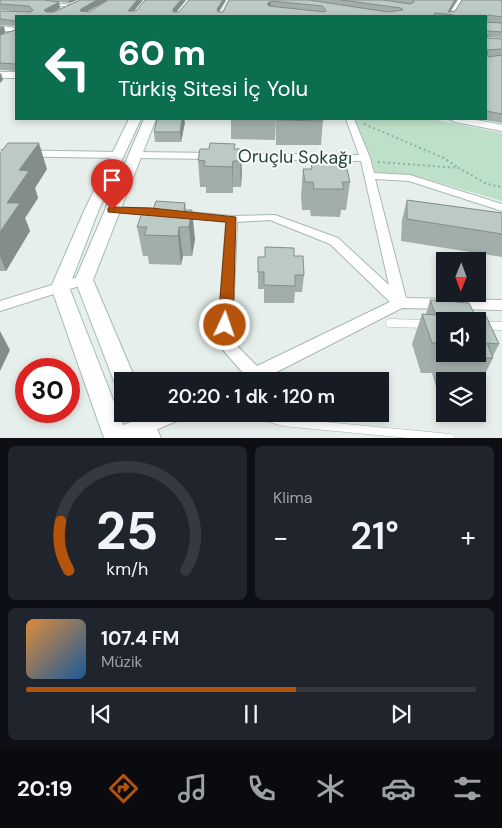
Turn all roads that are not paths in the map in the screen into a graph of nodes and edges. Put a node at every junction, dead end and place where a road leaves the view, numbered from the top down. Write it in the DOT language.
graph roads {
  1 [pos="460,0"];
  2 [pos="35,2"];
  3 [pos="76,4"];
  4 [pos="58,13"];
  5 [pos="451,15"];
  6 [pos="0,28"];
  7 [pos="15,31"];
  8 [pos="15,32"];
  9 [pos="0,40"];
  10 [pos="135,120"];
  11 [pos="150,120"];
  12 [pos="350,120"];
  13 [pos="463,120"];
  14 [pos="502,128"];
  15 [pos="0,153"];
  16 [pos="119,155"];
  17 [pos="136,155"];
  18 [pos="365,159"];
  19 [pos="369,176"];
  20 [pos="502,208"];
  21 [pos="92,209"];
  22 [pos="112,210"];
  23 [pos="232,219"];
  24 [pos="84,280"];
  25 [pos="60,287"];
  26 [pos="400,303"];
  27 [pos="502,305"];
  28 [pos="0,306"];
  29 [pos="390,323"];
  30 [pos="436,324"];
  31 [pos="486,325"];
  32 [pos="502,326"];
  33 [pos="122,372"];
  34 [pos="252,372"];
  35 [pos="261,372"];
  36 [pos="283,422"];
  37 [pos="144,426"];
  38 [pos="116,438"];
  39 [pos="120,438"];
  40 [pos="450,438"];
  1 -- 5 [label="street"];
  2 -- 3 [label="street"];
  3 -- 4 [label="street"];
  6 -- 7 [label="street"];
  8 -- 9 [label="street"];
  10 -- 16 [label="street"];
  11 -- 17 [label="street"];
  12 -- 18 [label="street"];
  13 -- 14 [label="street"];
  15 -- 16 [label="street"];
  16 -- 17 [label="street"];
  16 -- 21 [label="street"];
  17 -- 18 [label="street, Oruçlu Sokağı"];
  17 -- 22 [label="street"];
  18 -- 19 [label="street"];
  19 -- 20 [label="street"];
  19 -- 26 [label="street"];
  21 -- 22 [label="street"];
  21 -- 25 [label="street"];
  22 -- 23 [label="street"];
  22 -- 24 [label="street"];
  23 -- 26 [label="street"];
  23 -- 34 [label="street"];
  24 -- 25 [label="street"];
  24 -- 33 [label="street"];
  25 -- 28 [label="street"];
  25 -- 38 [label="street"];
  26 -- 27 [label="street"];
  26 -- 35 [label="street"];
  29 -- 30 [label="lane"];
  31 -- 32 [label="lane"];
  36 -- 40 [label="lane"];
  37 -- 39 [label="street"];
}
